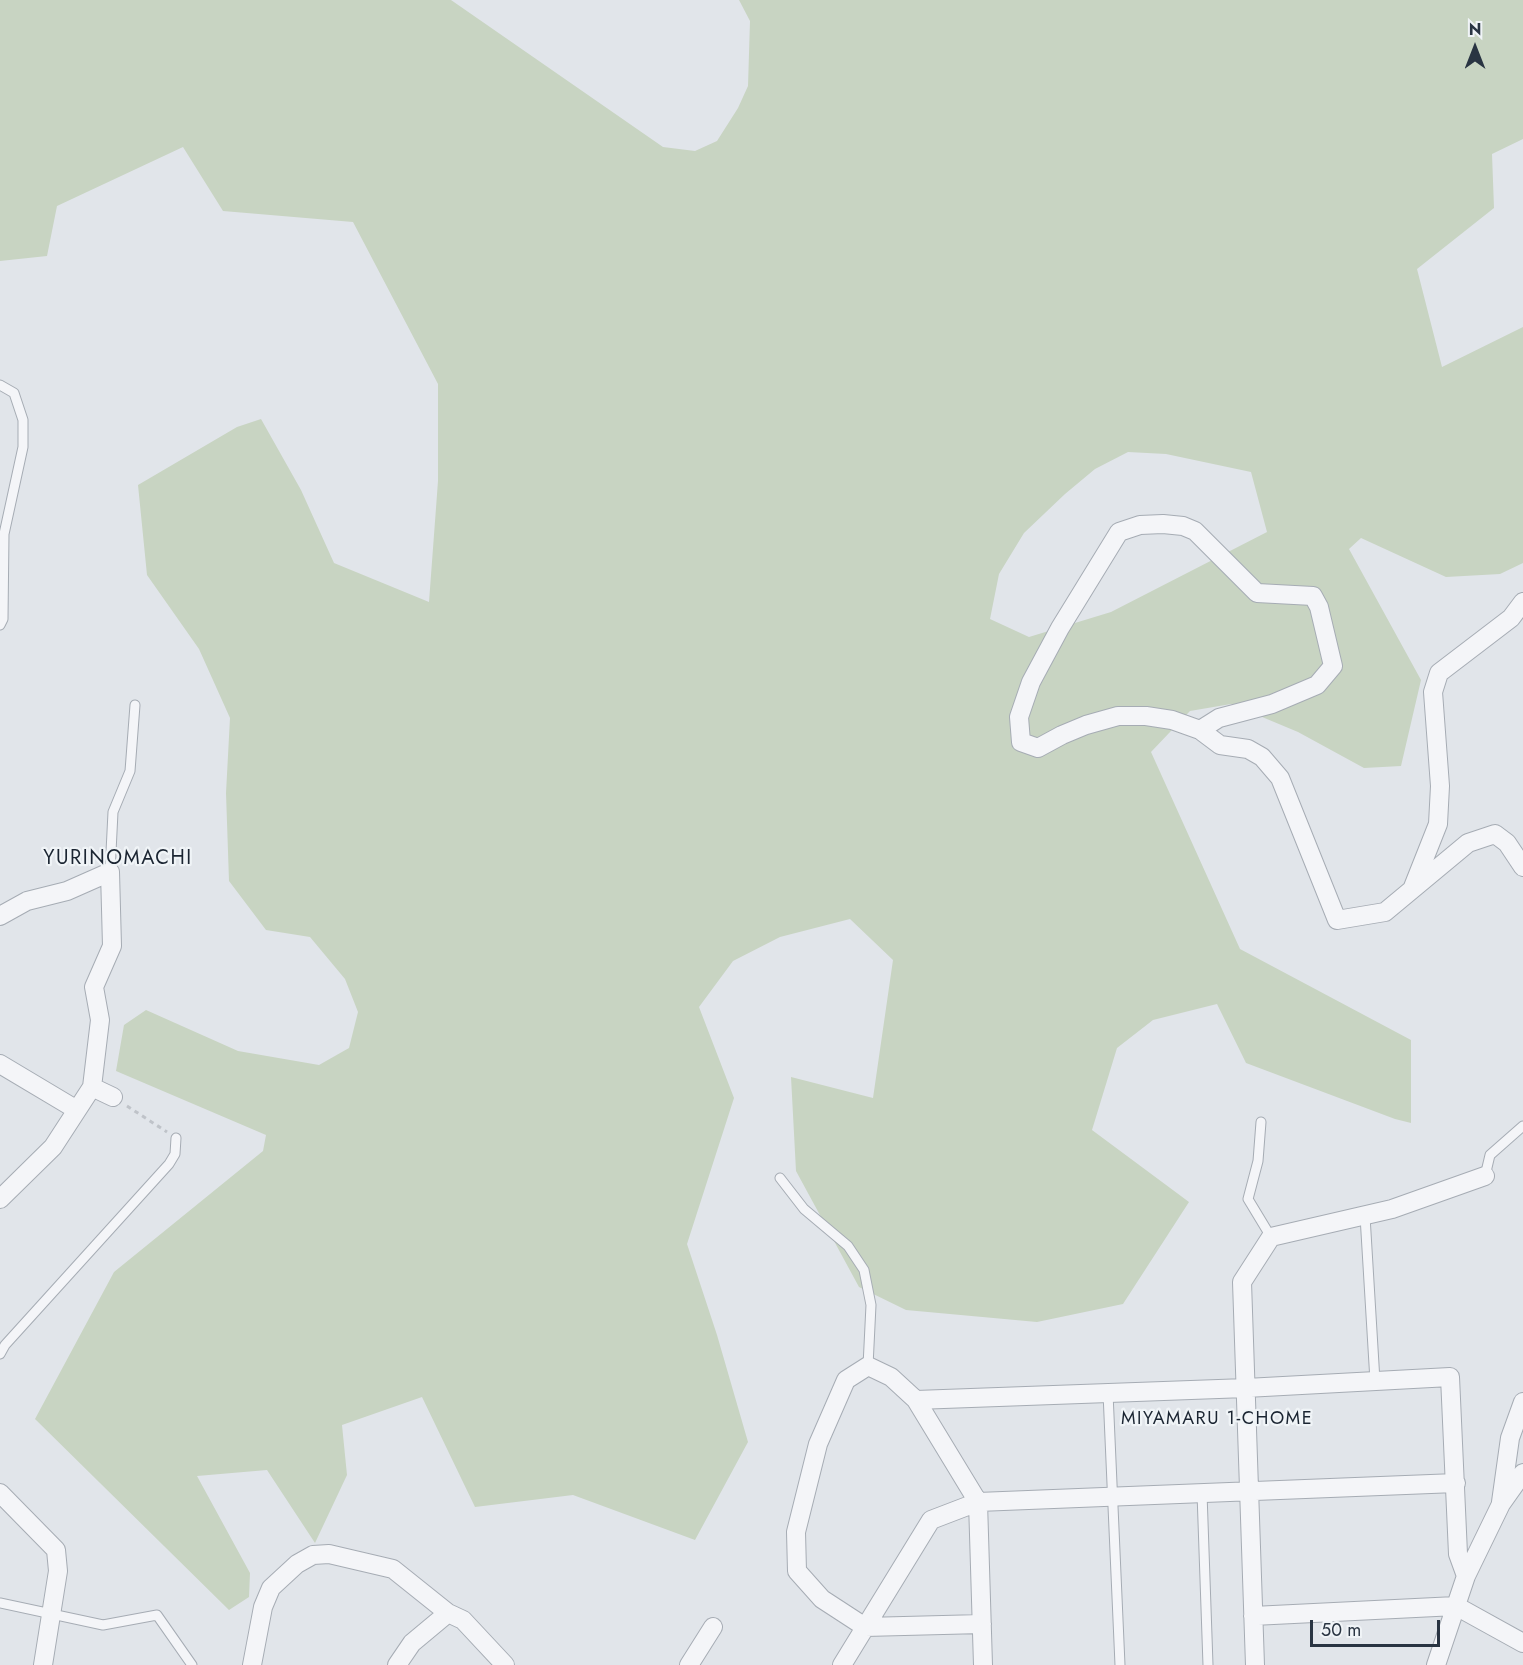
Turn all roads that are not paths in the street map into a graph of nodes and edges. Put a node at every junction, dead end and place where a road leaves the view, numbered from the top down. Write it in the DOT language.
graph roads {
  1 [pos="0,385"];
  2 [pos="1523,602"];
  3 [pos="0,625"];
  4 [pos="135,705"];
  5 [pos="1200,730"];
  6 [pos="1523,867"];
  7 [pos="110,872"];
  8 [pos="1412,890"];
  9 [pos="0,916"];
  10 [pos="0,1064"];
  11 [pos="92,1087"];
  12 [pos="113,1097"];
  13 [pos="77,1110"];
  14 [pos="1261,1122"];
  15 [pos="1523,1126"];
  16 [pos="176,1138"];
  17 [pos="1485,1176"];
  18 [pos="780,1178"];
  19 [pos="0,1199"];
  20 [pos="1365,1216"];
  21 [pos="1271,1237"];
  22 [pos="0,1354"];
  23 [pos="867,1366"];
  24 [pos="1375,1381"];
  25 [pos="1246,1388"];
  26 [pos="1108,1393"];
  27 [pos="916,1400"];
  28 [pos="1523,1402"];
  29 [pos="1523,1473"];
  30 [pos="1456,1483"];
  31 [pos="1249,1491"];
  32 [pos="0,1493"];
  33 [pos="1203,1493"];
  34 [pos="1113,1497"];
  35 [pos="978,1502"];
  36 [pos="1501,1504"];
  37 [pos="1466,1576"];
  38 [pos="0,1603"];
  39 [pos="1456,1606"];
  40 [pos="448,1613"];
  41 [pos="51,1615"];
  42 [pos="1253,1616"];
  43 [pos="982,1623"];
  44 [pos="713,1627"];
  45 [pos="865,1627"];
  46 [pos="1523,1643"];
  47 [pos="43,1665"];
  48 [pos="192,1665"];
  49 [pos="252,1665"];
  50 [pos="397,1665"];
  51 [pos="505,1665"];
  52 [pos="689,1665"];
  53 [pos="842,1665"];
  54 [pos="983,1665"];
  55 [pos="1120,1665"];
  56 [pos="1208,1665"];
  57 [pos="1255,1665"];
  58 [pos="1436,1665"];
  1 -- 3 [label="lane"];
  2 -- 8 [label="street"];
  4 -- 7 [label="lane"];
  5 -- 5 [label="street"];
  5 -- 8 [label="street"];
  6 -- 8 [label="street"];
  7 -- 9 [label="street"];
  7 -- 11 [label="street"];
  10 -- 13 [label="street"];
  11 -- 12 [label="street"];
  11 -- 13 [label="street"];
  13 -- 19 [label="street"];
  14 -- 21 [label="lane"];
  15 -- 17 [label="lane"];
  16 -- 22 [label="lane"];
  17 -- 20 [label="street"];
  18 -- 23 [label="lane"];
  20 -- 21 [label="street"];
  20 -- 24 [label="lane"];
  21 -- 25 [label="street"];
  23 -- 27 [label="street"];
  23 -- 45 [label="street"];
  24 -- 25 [label="street"];
  24 -- 30 [label="street"];
  25 -- 26 [label="street"];
  25 -- 31 [label="street"];
  26 -- 27 [label="street"];
  26 -- 34 [label="lane"];
  27 -- 35 [label="street"];
  28 -- 36 [label="street"];
  29 -- 36 [label="street"];
  30 -- 31 [label="street"];
  30 -- 37 [label="street"];
  31 -- 33 [label="street"];
  31 -- 42 [label="street"];
  32 -- 41 [label="street"];
  33 -- 34 [label="street"];
  33 -- 56 [label="lane"];
  34 -- 35 [label="street"];
  34 -- 55 [label="lane"];
  35 -- 43 [label="street"];
  35 -- 45 [label="street"];
  36 -- 37 [label="street"];
  37 -- 39 [label="street"];
  38 -- 41 [label="lane"];
  39 -- 42 [label="street"];
  39 -- 46 [label="street"];
  39 -- 58 [label="street"];
  40 -- 49 [label="street"];
  40 -- 50 [label="street"];
  40 -- 51 [label="street"];
  41 -- 47 [label="street"];
  41 -- 48 [label="lane"];
  42 -- 57 [label="street"];
  43 -- 45 [label="street"];
  43 -- 54 [label="street"];
  44 -- 52 [label="street"];
  45 -- 53 [label="street"];
}
